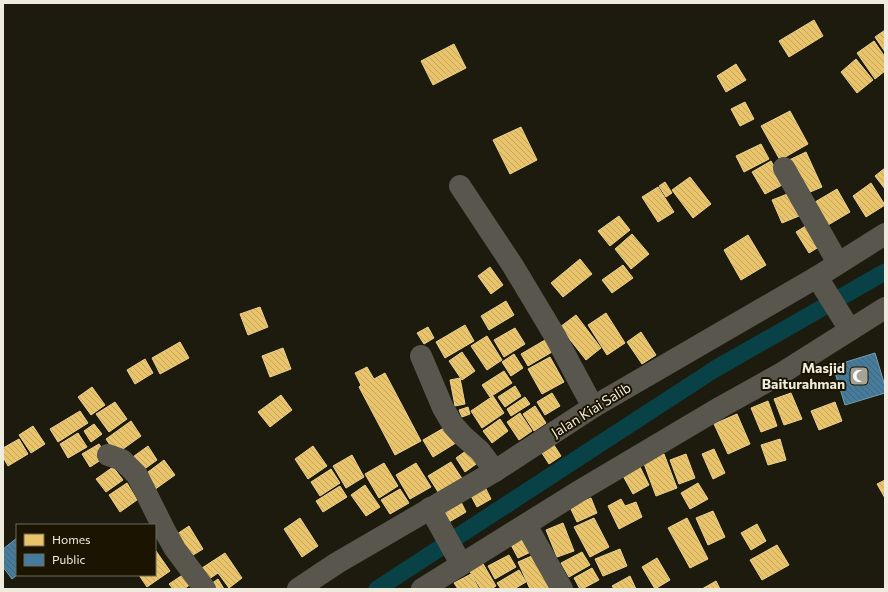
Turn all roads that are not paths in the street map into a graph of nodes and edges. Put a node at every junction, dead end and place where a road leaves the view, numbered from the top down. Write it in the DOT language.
graph roads {
  1 [pos="784,168"];
  2 [pos="460,186"];
  3 [pos="885,234"];
  4 [pos="838,263"];
  5 [pos="822,284"];
  6 [pos="885,308"];
  7 [pos="849,327"];
  8 [pos="420,356"];
  9 [pos="593,407"];
  10 [pos="108,454"];
  11 [pos="495,471"];
  12 [pos="430,508"];
  13 [pos="526,525"];
  14 [pos="459,561"];
  15 [pos="205,589"];
  16 [pos="298,589"];
  17 [pos="422,589"];
  18 [pos="562,589"];
  1 -- 4 [label="street"];
  2 -- 9 [label="street"];
  3 -- 4 [label="street, Jalan Kiai Salib"];
  4 -- 5 [label="street, Jalan Kiai Salib"];
  5 -- 7 [label="street"];
  5 -- 9 [label="street, Jalan Kiai Salib"];
  6 -- 7 [label="street"];
  7 -- 13 [label="street"];
  8 -- 11 [label="street"];
  9 -- 11 [label="street, Jalan Kiai Salib"];
  10 -- 15 [label="street"];
  11 -- 12 [label="street, Jalan Kiai Salib"];
  12 -- 14 [label="street"];
  12 -- 16 [label="street, Jalan Kiai Salib"];
  13 -- 14 [label="street"];
  13 -- 18 [label="street"];
  14 -- 17 [label="street"];
}
